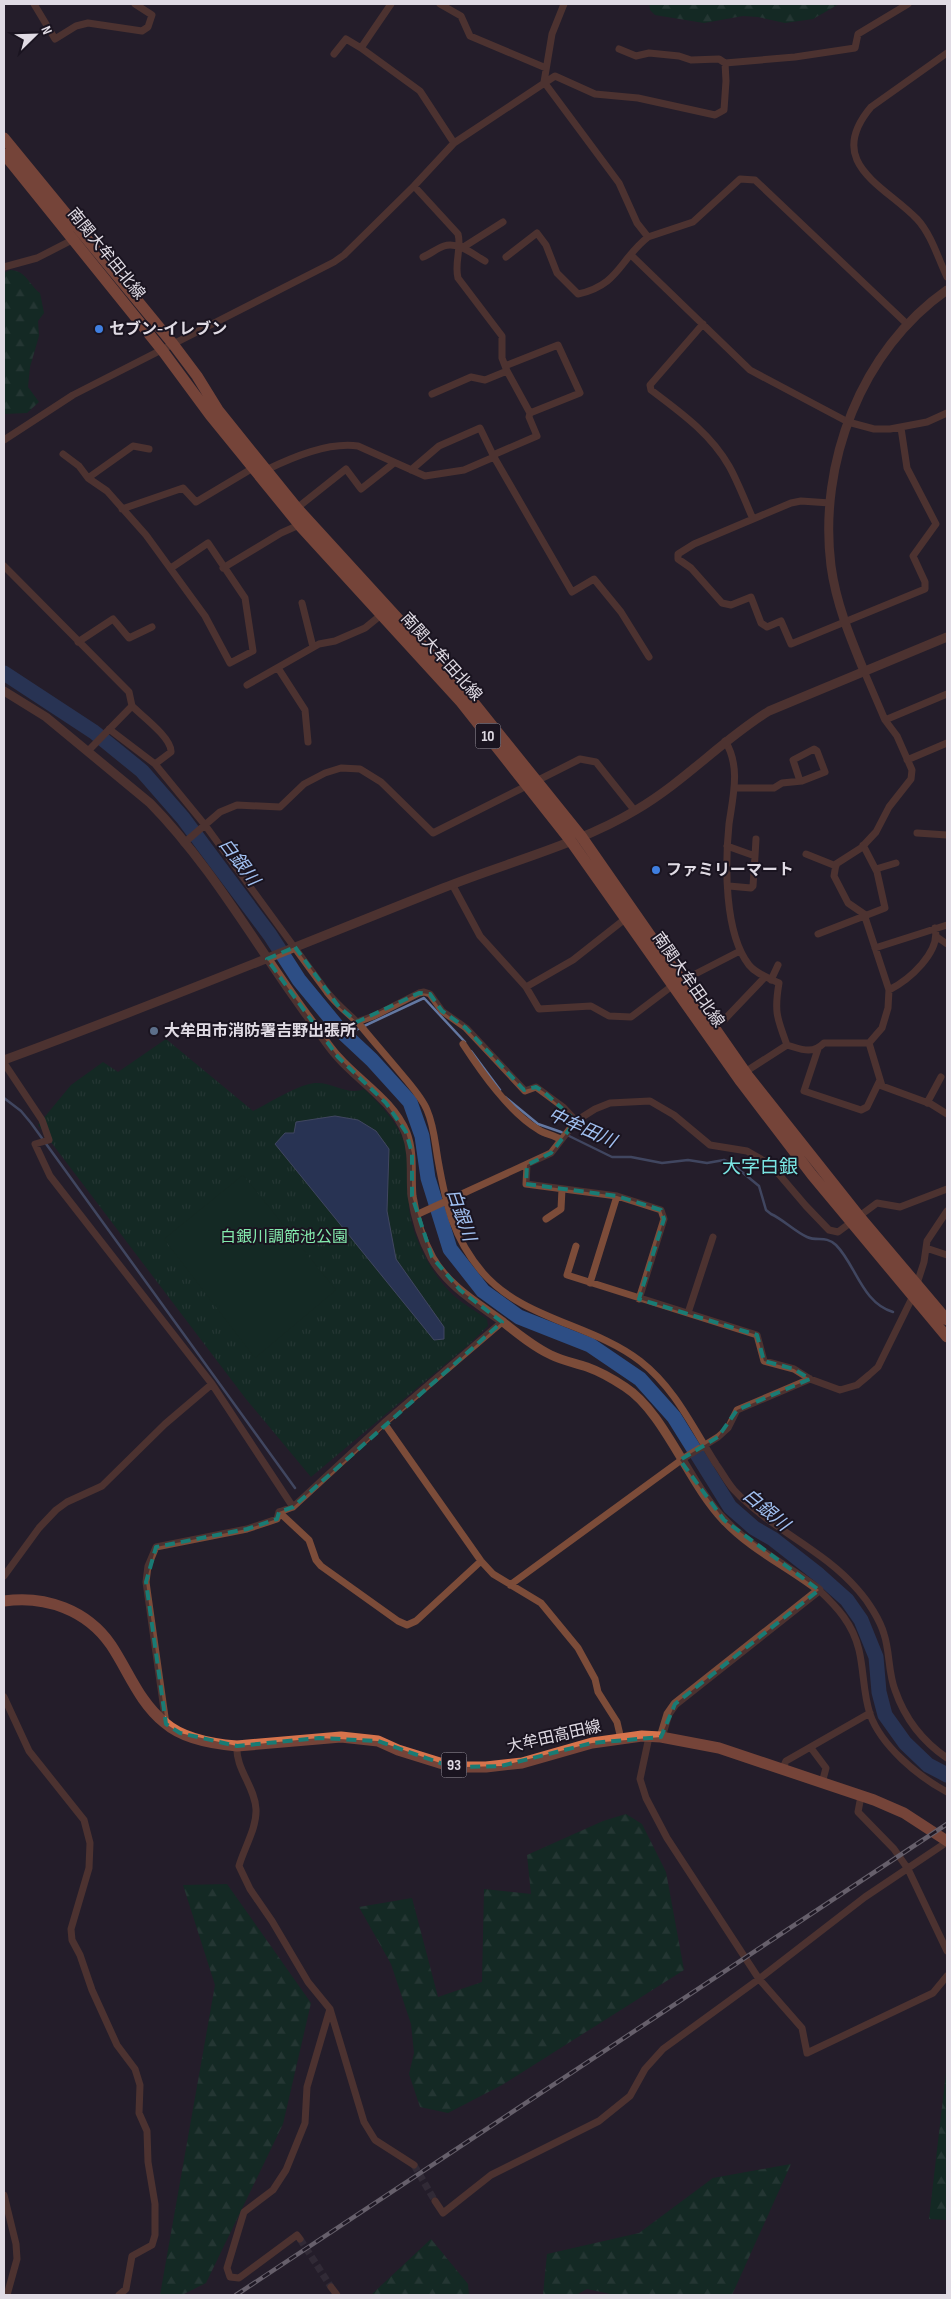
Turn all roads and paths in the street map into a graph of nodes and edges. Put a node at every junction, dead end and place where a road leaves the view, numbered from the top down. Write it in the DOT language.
graph roads {
  1 [pos="34,4"];
  2 [pos="135,4"];
  3 [pos="391,4"];
  4 [pos="440,4"];
  5 [pos="564,4"];
  6 [pos="908,4"];
  7 [pos="361,48"];
  8 [pos="619,49"];
  9 [pos="947,53"];
  10 [pos="334,54"];
  11 [pos="725,63"];
  12 [pos="546,68"];
  13 [pos="544,82"];
  14 [pos="4,138"];
  15 [pos="454,144"];
  16 [pos="4,154"];
  17 [pos="414,186"];
  18 [pos="503,222"];
  19 [pos="78,237"];
  20 [pos="648,237"];
  21 [pos="460,247"];
  22 [pos="631,255"];
  23 [pos="423,257"];
  24 [pos="506,257"];
  25 [pos="486,261"];
  26 [pos="4,267"];
  27 [pos="947,277"];
  28 [pos="947,290"];
  29 [pos="702,324"];
  30 [pos="908,325"];
  31 [pos="168,347"];
  32 [pos="506,368"];
  33 [pos="432,394"];
  34 [pos="530,413"];
  35 [pos="947,413"];
  36 [pos="848,422"];
  37 [pos="901,428"];
  38 [pos="4,440"];
  39 [pos="149,449"];
  40 [pos="63,454"];
  41 [pos="493,456"];
  42 [pos="394,463"];
  43 [pos="253,468"];
  44 [pos="266,470"];
  45 [pos="411,470"];
  46 [pos="88,478"];
  47 [pos="830,502"];
  48 [pos="297,508"];
  49 [pos="122,509"];
  50 [pos="753,519"];
  51 [pos="299,525"];
  52 [pos="4,566"];
  53 [pos="171,568"];
  54 [pos="224,568"];
  55 [pos="302,602"];
  56 [pos="381,615"];
  57 [pos="844,622"];
  58 [pos="152,628"];
  59 [pos="947,637"];
  60 [pos="78,642"];
  61 [pos="313,647"];
  62 [pos="649,657"];
  63 [pos="278,668"];
  64 [pos="864,671"];
  65 [pos="247,685"];
  66 [pos="4,691"];
  67 [pos="947,694"];
  68 [pos="132,706"];
  69 [pos="885,720"];
  70 [pos="107,731"];
  71 [pos="308,742"];
  72 [pos="725,742"];
  73 [pos="947,743"];
  74 [pos="88,751"];
  75 [pos="908,760"];
  76 [pos="155,764"];
  77 [pos="800,782"];
  78 [pos="533,784"];
  79 [pos="734,788"];
  80 [pos="636,811"];
  81 [pos="204,826"];
  82 [pos="917,832"];
  83 [pos="947,835"];
  84 [pos="576,838"];
  85 [pos="756,839"];
  86 [pos="186,842"];
  87 [pos="863,845"];
  88 [pos="727,846"];
  89 [pos="806,854"];
  90 [pos="755,856"];
  91 [pos="896,863"];
  92 [pos="836,866"];
  93 [pos="876,870"];
  94 [pos="452,884"];
  95 [pos="729,886"];
  96 [pos="864,914"];
  97 [pos="625,919"];
  98 [pos="947,925"];
  99 [pos="935,928"];
  100 [pos="818,934"];
  101 [pos="937,937"];
  102 [pos="947,944"];
  103 [pos="293,948"];
  104 [pos="875,948"];
  105 [pos="740,951"];
  106 [pos="269,958"];
  107 [pos="778,965"];
  108 [pos="768,978"];
  109 [pos="676,984"];
  110 [pos="526,987"];
  111 [pos="889,990"];
  112 [pos="360,1025"];
  113 [pos="712,1027"];
  114 [pos="869,1043"];
  115 [pos="463,1044"];
  116 [pos="787,1045"];
  117 [pos="818,1049"];
  118 [pos="4,1061"];
  119 [pos="745,1072"];
  120 [pos="942,1077"];
  121 [pos="880,1080"];
  122 [pos="927,1103"];
  123 [pos="947,1114"];
  124 [pos="576,1121"];
  125 [pos="563,1135"];
  126 [pos="527,1165"];
  127 [pos="562,1189"];
  128 [pos="947,1189"];
  129 [pos="617,1196"];
  130 [pos="446,1202"];
  131 [pos="947,1211"];
  132 [pos="420,1214"];
  133 [pos="546,1219"];
  134 [pos="855,1219"];
  135 [pos="712,1237"];
  136 [pos="576,1246"];
  137 [pos="926,1248"];
  138 [pos="947,1255"];
  139 [pos="590,1283"];
  140 [pos="916,1284"];
  141 [pos="913,1296"];
  142 [pos="639,1299"];
  143 [pos="688,1313"];
  144 [pos="947,1320"];
  145 [pos="502,1322"];
  146 [pos="947,1337"];
  147 [pos="810,1379"];
  148 [pos="212,1384"];
  149 [pos="384,1423"];
  150 [pos="702,1446"];
  151 [pos="682,1459"];
  152 [pos="293,1507"];
  153 [pos="279,1512"];
  154 [pos="481,1561"];
  155 [pos="4,1576"];
  156 [pos="510,1584"];
  157 [pos="819,1590"];
  158 [pos="4,1601"];
  159 [pos="4,1697"];
  160 [pos="870,1713"];
  161 [pos="166,1724"];
  162 [pos="655,1737"];
  163 [pos="621,1739"];
  164 [pos="237,1746"];
  165 [pos="811,1748"];
  166 [pos="947,1758"];
  167 [pos="782,1770"];
  168 [pos="822,1783"];
  169 [pos="947,1792"];
  170 [pos="861,1796"];
  171 [pos="947,1841"];
  172 [pos="908,1869"];
  173 [pos="947,1951"];
  174 [pos="947,1976"];
  175 [pos="759,1979"];
  176 [pos="330,2009"];
  177 [pos="414,2165"];
  178 [pos="4,2195"];
  179 [pos="435,2202"];
  180 [pos="300,2239"];
  181 [pos="332,2287"];
  182 [pos="7,2295"];
  183 [pos="119,2295"];
  184 [pos="337,2295"];
  1 -- 2 [label="street"];
  3 -- 7 [label="street"];
  4 -- 12 [label="street"];
  5 -- 12 [label="street"];
  6 -- 11 [label="street"];
  7 -- 10 [label="street"];
  7 -- 15 [label="street"];
  8 -- 11 [label="street"];
  9 -- 27 [label="street"];
  11 -- 13 [label="street"];
  12 -- 13 [label="street"];
  13 -- 15 [label="street"];
  13 -- 20 [label="street"];
  14 -- 19 [label="main road, 南関大牟田北線 / 10"];
  15 -- 17 [label="street"];
  16 -- 19 [label="main road, 南関大牟田北線 / 10"];
  17 -- 21 [label="street"];
  17 -- 31 [label="street"];
  18 -- 21 [label="street"];
  19 -- 26 [label="street"];
  19 -- 31 [label="main road, 南関大牟田北線 / 10"];
  20 -- 22 [label="street"];
  20 -- 30 [label="street"];
  21 -- 23 [label="street"];
  21 -- 25 [label="street"];
  21 -- 32 [label="street"];
  22 -- 24 [label="street"];
  22 -- 29 [label="street"];
  28 -- 30 [label="street"];
  29 -- 36 [label="street"];
  29 -- 50 [label="street"];
  30 -- 36 [label="street"];
  31 -- 38 [label="street"];
  31 -- 43 [label="main road, 南関大牟田北線 / 10"];
  31 -- 44 [label="main road, 南関大牟田北線 / 10"];
  32 -- 33 [label="street"];
  32 -- 34 [label="street"];
  32 -- 34 [label="street"];
  34 -- 41 [label="street"];
  35 -- 37 [label="street"];
  36 -- 37 [label="street"];
  36 -- 47 [label="street"];
  37 -- 57 [label="street"];
  39 -- 46 [label="street"];
  40 -- 46 [label="street"];
  41 -- 45 [label="street"];
  41 -- 45 [label="street"];
  41 -- 62 [label="street"];
  42 -- 44 [label="street"];
  42 -- 45 [label="street"];
  42 -- 48 [label="street"];
  43 -- 49 [label="street"];
  43 -- 51 [label="main road, 南関大牟田北線 / 10"];
  44 -- 48 [label="main road, 南関大牟田北線 / 10"];
  46 -- 49 [label="street"];
  47 -- 50 [label="street"];
  47 -- 57 [label="street"];
  48 -- 78 [label="main road, 南関大牟田北線 / 10"];
  49 -- 53 [label="street"];
  50 -- 57 [label="street"];
  51 -- 54 [label="street"];
  51 -- 56 [label="main road, 南関大牟田北線 / 10"];
  52 -- 60 [label="street"];
  53 -- 54 [label="street"];
  53 -- 54 [label="street"];
  55 -- 61 [label="street"];
  56 -- 61 [label="street"];
  56 -- 78 [label="main road, 南関大牟田北線 / 10"];
  57 -- 64 [label="street"];
  58 -- 60 [label="street"];
  59 -- 64 [label="street"];
  60 -- 68 [label="street"];
  61 -- 63 [label="street"];
  63 -- 65 [label="street"];
  63 -- 71 [label="street"];
  64 -- 69 [label="street"];
  64 -- 72 [label="street"];
  66 -- 74 [label="street"];
  67 -- 69 [label="street"];
  68 -- 70 [label="street"];
  68 -- 76 [label="street"];
  69 -- 75 [label="street"];
  70 -- 74 [label="street"];
  70 -- 76 [label="street"];
  72 -- 79 [label="street"];
  72 -- 80 [label="street"];
  73 -- 75 [label="street"];
  74 -- 86 [label="street"];
  75 -- 87 [label="street"];
  76 -- 81 [label="street"];
  77 -- 77 [label="street"];
  77 -- 79 [label="street"];
  78 -- 80 [label="street"];
  78 -- 81 [label="street"];
  78 -- 84 [label="main road, 南関大牟田北線 / 10"];
  79 -- 88 [label="street"];
  80 -- 84 [label="street"];
  81 -- 86 [label="street"];
  81 -- 103 [label="street"];
  82 -- 83 [label="street"];
  84 -- 94 [label="street"];
  84 -- 97 [label="main road, 南関大牟田北線 / 10"];
  84 -- 109 [label="main road, 南関大牟田北線 / 10"];
  85 -- 90 [label="street"];
  86 -- 106 [label="street"];
  87 -- 92 [label="street"];
  87 -- 93 [label="street"];
  88 -- 90 [label="street"];
  88 -- 95 [label="street"];
  89 -- 92 [label="street"];
  90 -- 95 [label="street"];
  91 -- 93 [label="street"];
  92 -- 96 [label="street"];
  93 -- 96 [label="street"];
  94 -- 103 [label="street"];
  94 -- 110 [label="street"];
  95 -- 105 [label="street"];
  96 -- 100 [label="street"];
  96 -- 104 [label="street"];
  97 -- 109 [label="main road, 南関大牟田北線 / 10"];
  97 -- 110 [label="street"];
  98 -- 99 [label="street"];
  99 -- 101 [label="street"];
  99 -- 104 [label="street"];
  101 -- 102 [label="street"];
  101 -- 111 [label="street"];
  103 -- 106 [label="street"];
  103 -- 112 [label="street"];
  104 -- 111 [label="street"];
  105 -- 108 [label="street"];
  105 -- 109 [label="street"];
  106 -- 118 [label="street"];
  106 -- 132 [label="street"];
  107 -- 108 [label="street"];
  108 -- 113 [label="street"];
  108 -- 116 [label="street"];
  109 -- 110 [label="street"];
  109 -- 113 [label="main road, 南関大牟田北線 / 10"];
  109 -- 134 [label="main road, 南関大牟田北線 / 10"];
  111 -- 114 [label="street"];
  112 -- 124 [label="street"];
  112 -- 130 [label="street"];
  113 -- 119 [label="main road, 南関大牟田北線 / 10"];
  114 -- 117 [label="street"];
  114 -- 121 [label="street"];
  115 -- 125 [label="street"];
  116 -- 117 [label="street"];
  116 -- 119 [label="street"];
  117 -- 121 [label="street"];
  118 -- 148 [label="street"];
  119 -- 134 [label="main road, 南関大牟田北線 / 10"];
  120 -- 122 [label="street"];
  121 -- 122 [label="street"];
  122 -- 123 [label="street"];
  124 -- 125 [label="street"];
  124 -- 134 [label="street"];
  125 -- 126 [label="street"];
  126 -- 127 [label="street"];
  126 -- 130 [label="street"];
  127 -- 129 [label="street"];
  127 -- 133 [label="street"];
  128 -- 134 [label="street"];
  129 -- 139 [label="street"];
  129 -- 142 [label="street"];
  130 -- 132 [label="street"];
  130 -- 150 [label="street"];
  131 -- 137 [label="street"];
  132 -- 145 [label="street"];
  134 -- 140 [label="main road, 南関大牟田北線 / 10"];
  134 -- 141 [label="main road, 南関大牟田北線 / 10"];
  135 -- 143 [label="street"];
  136 -- 139 [label="street"];
  137 -- 138 [label="street"];
  137 -- 140 [label="street"];
  139 -- 142 [label="street"];
  140 -- 141 [label="street"];
  140 -- 144 [label="main road, 南関大牟田北線 / 10"];
  141 -- 146 [label="main road, 南関大牟田北線 / 10"];
  141 -- 147 [label="street"];
  142 -- 143 [label="street"];
  143 -- 147 [label="street"];
  145 -- 149 [label="street"];
  145 -- 151 [label="street"];
  147 -- 150 [label="street"];
  148 -- 152 [label="street"];
  148 -- 155 [label="street"];
  149 -- 152 [label="street"];
  149 -- 154 [label="street"];
  150 -- 151 [label="street"];
  150 -- 166 [label="street"];
  151 -- 156 [label="street"];
  151 -- 157 [label="street"];
  152 -- 153 [label="street"];
  153 -- 154 [label="street"];
  153 -- 161 [label="street"];
  154 -- 156 [label="street"];
  156 -- 163 [label="street"];
  157 -- 160 [label="street"];
  157 -- 162 [label="street"];
  158 -- 161 [label="main road, 大牟田高田線 / 93"];
  159 -- 183 [label="street"];
  160 -- 165 [label="street"];
  160 -- 169 [label="street"];
  161 -- 164 [label="main road, 大牟田高田線 / 93"];
  162 -- 163 [label="main road, 大牟田高田線 / 93"];
  162 -- 167 [label="main road, 大牟田高田線 / 93"];
  162 -- 175 [label="street"];
  163 -- 164 [label="main road, 大牟田高田線 / 93"];
  164 -- 176 [label="street"];
  165 -- 167 [label="street"];
  165 -- 168 [label="street"];
  167 -- 168 [label="main road, 大牟田高田線 / 93"];
  168 -- 170 [label="main road, 大牟田高田線 / 93"];
  170 -- 171 [label="main road, 大牟田高田線 / 93"];
  170 -- 172 [label="street"];
  171 -- 172 [label="street"];
  172 -- 173 [label="street"];
  172 -- 175 [label="street"];
  174 -- 175 [label="street"];
  175 -- 179 [label="street"];
  176 -- 177 [label="street"];
  176 -- 180 [label="street"];
  178 -- 182 [label="street"];
  181 -- 184 [label="street"];
}
